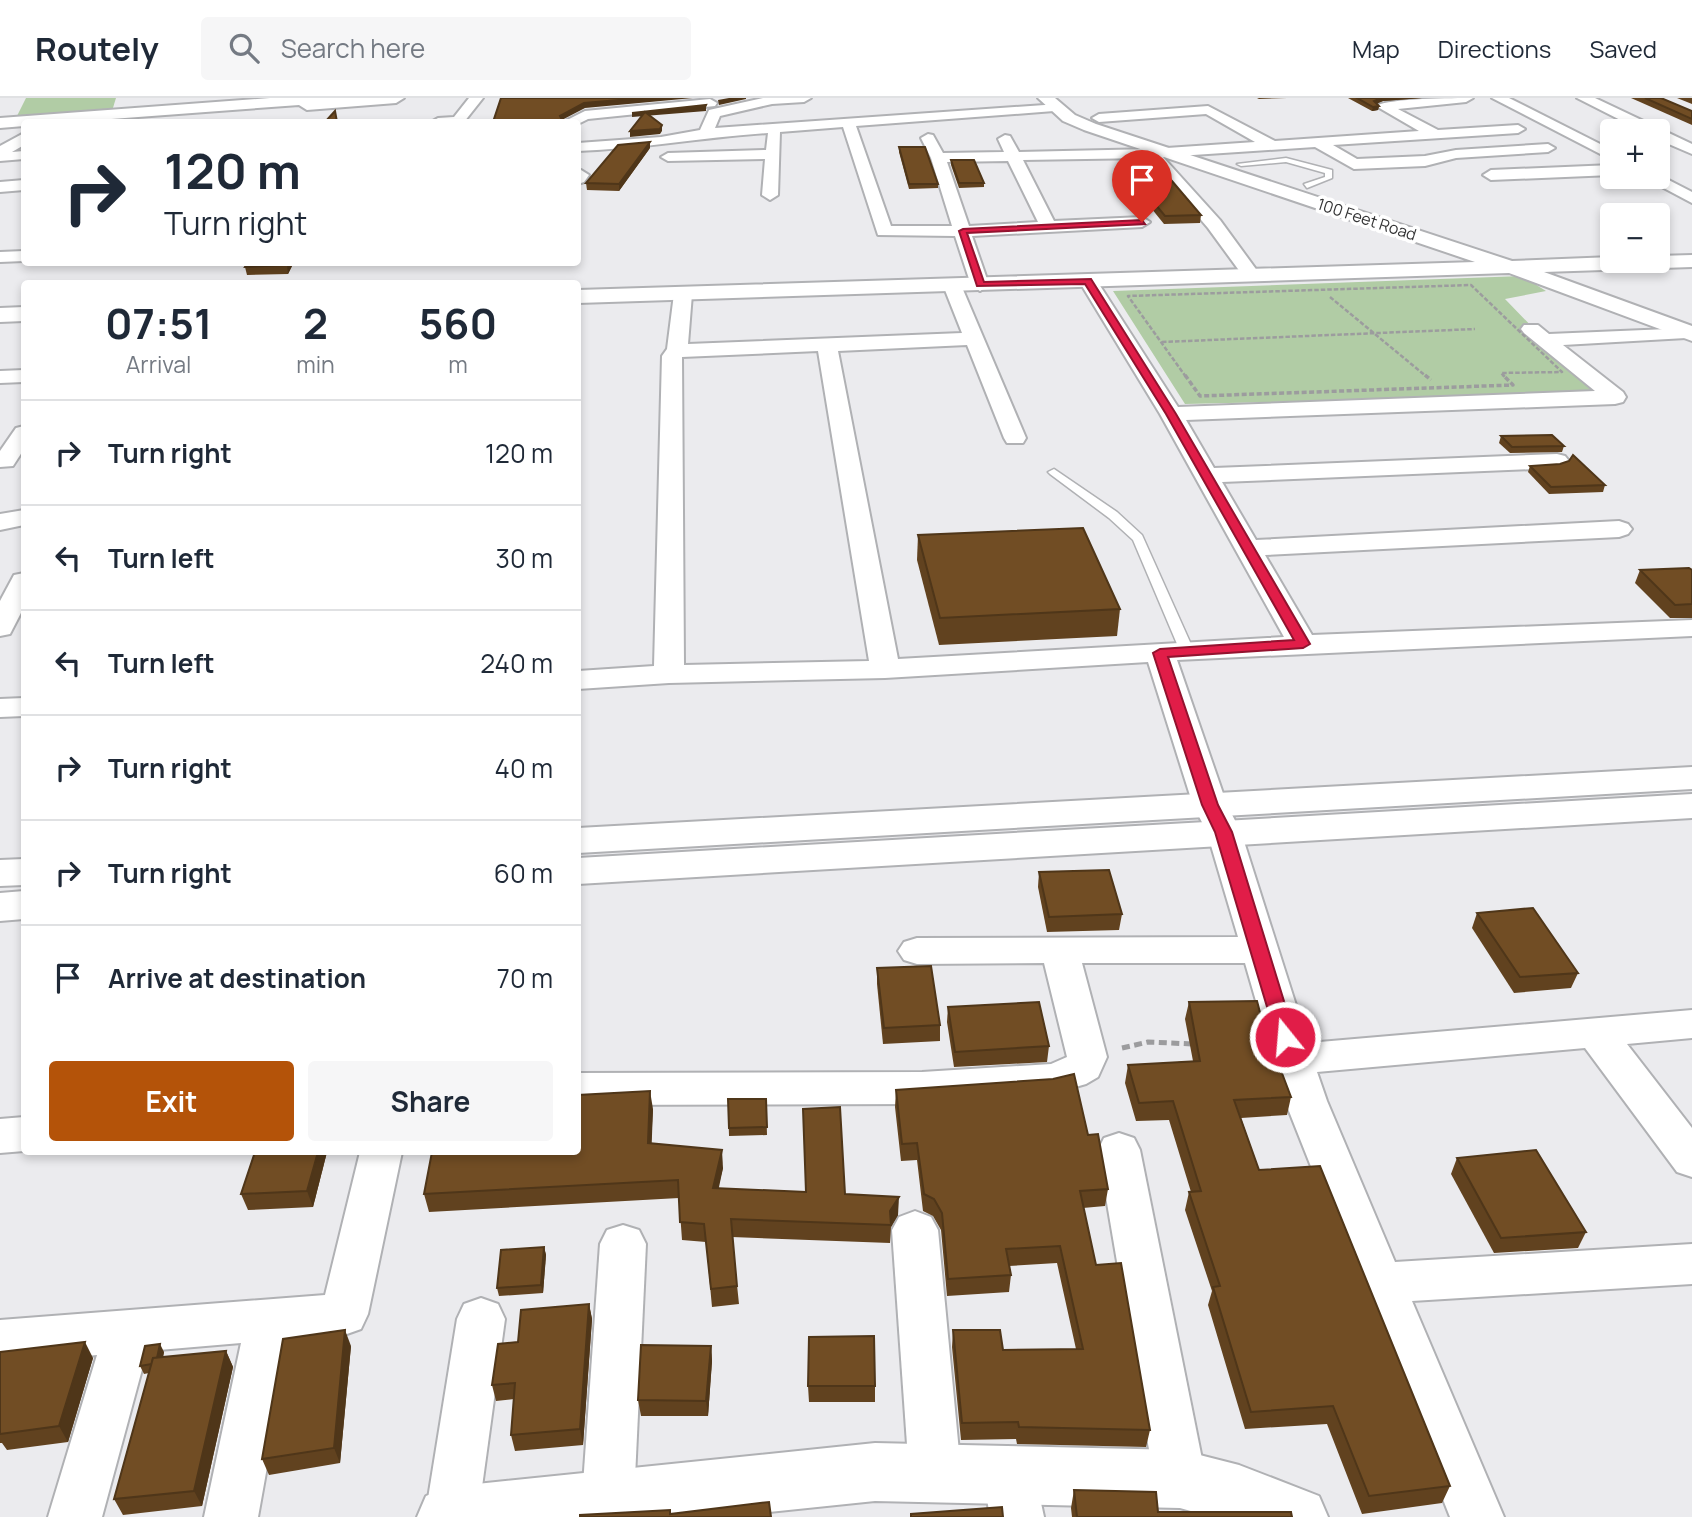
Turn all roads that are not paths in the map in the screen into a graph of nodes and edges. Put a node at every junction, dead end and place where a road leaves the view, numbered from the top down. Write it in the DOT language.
graph roads {
  1 [pos="332,98"];
  2 [pos="396,98"];
  3 [pos="476,98"];
  4 [pos="803,98"];
  5 [pos="936,98"];
  6 [pos="1149,98"];
  7 [pos="1466,98"];
  8 [pos="1499,98"];
  9 [pos="1584,98"];
  10 [pos="784,99"];
  11 [pos="1430,99"];
  12 [pos="576,101"];
  13 [pos="1057,101"];
  14 [pos="710,103"];
  15 [pos="864,105"];
  16 [pos="726,110"];
  17 [pos="992,112"];
  18 [pos="1168,113"];
  19 [pos="585,115"];
  20 [pos="953,115"];
  21 [pos="918,117"];
  22 [pos="1433,117"];
  23 [pos="1099,118"];
  24 [pos="82,119"];
  25 [pos="87,119"];
  26 [pos="460,119"];
  27 [pos="576,119"];
  28 [pos="1407,119"];
  29 [pos="1628,119"];
  30 [pos="878,120"];
  31 [pos="848,122"];
  32 [pos="651,123"];
  33 [pos="0,125"];
  34 [pos="804,125"];
  35 [pos="21,128"];
  36 [pos="774,128"];
  37 [pos="1355,128"];
  38 [pos="21,129"];
  39 [pos="1518,129"];
  40 [pos="21,130"];
  41 [pos="1301,131"];
  42 [pos="706,133"];
  43 [pos="581,136"];
  44 [pos="1438,136"];
  45 [pos="0,139"];
  46 [pos="1670,139"];
  47 [pos="1374,140"];
  48 [pos="656,141"];
  49 [pos="1319,143"];
  50 [pos="1272,145"];
  51 [pos="581,147"];
  52 [pos="1548,148"];
  53 [pos="1197,150"];
  54 [pos="1600,150"];
  55 [pos="1692,150"];
  56 [pos="1158,152"];
  57 [pos="772,154"];
  58 [pos="21,155"];
  59 [pos="0,156"];
  60 [pos="1013,156"];
  61 [pos="938,158"];
  62 [pos="1600,170"];
  63 [pos="1491,175"];
  64 [pos="21,185"];
  65 [pos="0,187"];
  66 [pos="1670,187"];
  67 [pos="770,195"];
  68 [pos="1692,198"];
  69 [pos="1142,222"];
  70 [pos="1049,228"];
  71 [pos="963,231"];
  72 [pos="21,256"];
  73 [pos="0,257"];
  74 [pos="1692,261"];
  75 [pos="1547,266"];
  76 [pos="1514,268"];
  77 [pos="1252,276"];
  78 [pos="1088,281"];
  79 [pos="952,285"];
  80 [pos="980,285"];
  81 [pos="683,294"];
  82 [pos="581,297"];
  83 [pos="21,314"];
  84 [pos="0,315"];
  85 [pos="1690,328"];
  86 [pos="974,339"];
  87 [pos="827,344"];
  88 [pos="677,351"];
  89 [pos="21,376"];
  90 [pos="0,377"];
  91 [pos="1171,414"];
  92 [pos="1015,438"];
  93 [pos="21,439"];
  94 [pos="10,460"];
  95 [pos="1557,461"];
  96 [pos="1054,472"];
  97 [pos="1206,476"];
  98 [pos="21,518"];
  99 [pos="0,522"];
  100 [pos="1619,529"];
  101 [pos="1248,548"];
  102 [pos="21,587"];
  103 [pos="0,628"];
  104 [pos="1692,628"];
  105 [pos="1303,644"];
  106 [pos="1173,652"];
  107 [pos="885,669"];
  108 [pos="669,674"];
  109 [pos="581,680"];
  110 [pos="21,706"];
  111 [pos="0,708"];
  112 [pos="1692,778"];
  113 [pos="1692,806"];
  114 [pos="1217,818"];
  115 [pos="581,841"];
  116 [pos="581,871"];
  117 [pos="21,872"];
  118 [pos="0,873"];
  119 [pos="21,905"];
  120 [pos="0,907"];
  121 [pos="1259,950"];
  122 [pos="917,951"];
  123 [pos="1060,951"];
  124 [pos="1692,1024"];
  125 [pos="1596,1034"];
  126 [pos="1292,1059"];
  127 [pos="581,1089"];
  128 [pos="21,1134"];
  129 [pos="0,1136"];
  130 [pos="1119,1150"];
  131 [pos="380,1155"];
  132 [pos="1692,1160"];
  133 [pos="915,1230"];
  134 [pos="623,1244"];
  135 [pos="1692,1264"];
  136 [pos="1383,1283"];
  137 [pos="481,1319"];
  138 [pos="270,1321"];
  139 [pos="128,1333"];
  140 [pos="0,1342"];
  141 [pos="935,1473"];
  142 [pos="1180,1479"];
  143 [pos="1013,1496"];
  144 [pos="779,1500"];
  145 [pos="572,1508"];
  146 [pos="75,1517"];
  147 [pos="231,1517"];
  148 [pos="449,1517"];
  149 [pos="1294,1517"];
  150 [pos="1477,1517"];
  1 -- 24 [label="street"];
  2 -- 25 [label="street"];
  3 -- 26 [label="street"];
  4 -- 10 [label="street"];
  5 -- 20 [label="street"];
  6 -- 18 [label="street"];
  7 -- 11 [label="street"];
  8 -- 54 [label="street"];
  9 -- 29 [label="street"];
  10 -- 16 [label="street"];
  10 -- 34 [label="street"];
  11 -- 28 [label="street"];
  12 -- 19 [label="street"];
  13 -- 17 [label="street"];
  13 -- 23 [label="street, 100 Feet Road"];
  13 -- 56 [label="street, 100 Feet Road"];
  14 -- 19 [label="street"];
  15 -- 30 [label="street"];
  16 -- 32 [label="street"];
  16 -- 42 [label="street"];
  17 -- 20 [label="street"];
  17 -- 60 [label="street"];
  18 -- 23 [label="street"];
  18 -- 50 [label="street"];
  19 -- 27 [label="street"];
  20 -- 21 [label="street"];
  21 -- 30 [label="street"];
  21 -- 61 [label="street"];
  22 -- 28 [label="street"];
  23 -- 53 [label="street, 100 Feet Road"];
  28 -- 44 [label="street"];
  30 -- 31 [label="street"];
  31 -- 34 [label="street"];
  31 -- 71 [label="street"];
  33 -- 35 [label="street"];
  34 -- 36 [label="street"];
  36 -- 42 [label="street"];
  36 -- 57 [label="street"];
  37 -- 47 [label="street"];
  38 -- 45 [label="street"];
  39 -- 44 [label="street"];
  40 -- 59 [label="street"];
  41 -- 49 [label="street"];
  42 -- 48 [label="street"];
  43 -- 48 [label="street"];
  44 -- 47 [label="street"];
  46 -- 55 [label="street"];
  47 -- 49 [label="street"];
  48 -- 51 [label="street"];
  48 -- 57 [label="street"];
  49 -- 50 [label="street"];
  49 -- 52 [label="street"];
  50 -- 53 [label="street"];
  53 -- 56 [label="street"];
  53 -- 75 [label="street, 100 Feet Road"];
  56 -- 60 [label="street"];
  56 -- 76 [label="street, 100 Feet Road"];
  56 -- 77 [label="street"];
  57 -- 67 [label="street"];
  58 -- 59 [label="street"];
  60 -- 61 [label="street"];
  60 -- 70 [label="street"];
  61 -- 71 [label="street"];
  62 -- 63 [label="street"];
  64 -- 65 [label="street"];
  66 -- 68 [label="street"];
  69 -- 70 [label="street"];
  70 -- 71 [label="street"];
  71 -- 80 [label="street"];
  72 -- 73 [label="street"];
  74 -- 75 [label="street"];
  75 -- 76 [label="street"];
  75 -- 85 [label="street, 100 Feet Road"];
  76 -- 77 [label="street"];
  76 -- 85 [label="street, 100 Feet Road"];
  77 -- 78 [label="street"];
  78 -- 80 [label="street"];
  78 -- 91 [label="street"];
  79 -- 80 [label="street"];
  79 -- 81 [label="street"];
  79 -- 86 [label="street"];
  81 -- 82 [label="street"];
  81 -- 88 [label="street"];
  83 -- 84 [label="street"];
  85 -- 91 [label="street"];
  86 -- 87 [label="street"];
  86 -- 92 [label="street"];
  87 -- 88 [label="street"];
  87 -- 107 [label="street"];
  88 -- 108 [label="street"];
  89 -- 90 [label="street"];
  91 -- 97 [label="street"];
  93 -- 94 [label="street"];
  95 -- 97 [label="street"];
  96 -- 106 [label="lane"];
  97 -- 101 [label="street"];
  98 -- 99 [label="street"];
  100 -- 101 [label="street"];
  101 -- 105 [label="street"];
  102 -- 103 [label="street"];
  104 -- 105 [label="street"];
  105 -- 106 [label="street"];
  106 -- 107 [label="street"];
  106 -- 114 [label="street"];
  107 -- 108 [label="street"];
  108 -- 109 [label="street"];
  110 -- 111 [label="street"];
  112 -- 114 [label="street"];
  113 -- 114 [label="street"];
  114 -- 115 [label="street"];
  114 -- 116 [label="street"];
  114 -- 121 [label="street"];
  117 -- 118 [label="street"];
  119 -- 120 [label="street"];
  121 -- 123 [label="street"];
  121 -- 126 [label="street"];
  122 -- 123 [label="street"];
  123 -- 127 [label="street"];
  124 -- 125 [label="street"];
  125 -- 126 [label="street"];
  125 -- 132 [label="street"];
  126 -- 136 [label="street"];
  128 -- 129 [label="street"];
  130 -- 142 [label="street"];
  131 -- 138 [label="street"];
  133 -- 141 [label="street"];
  134 -- 145 [label="street"];
  135 -- 136 [label="street"];
  136 -- 150 [label="street"];
  137 -- 148 [label="street"];
  138 -- 139 [label="street"];
  138 -- 147 [label="street"];
  139 -- 140 [label="street"];
  139 -- 146 [label="street"];
  141 -- 143 [label="street"];
  141 -- 144 [label="street"];
  142 -- 143 [label="street"];
  142 -- 149 [label="street"];
  144 -- 145 [label="street"];
  145 -- 148 [label="street"];
}
